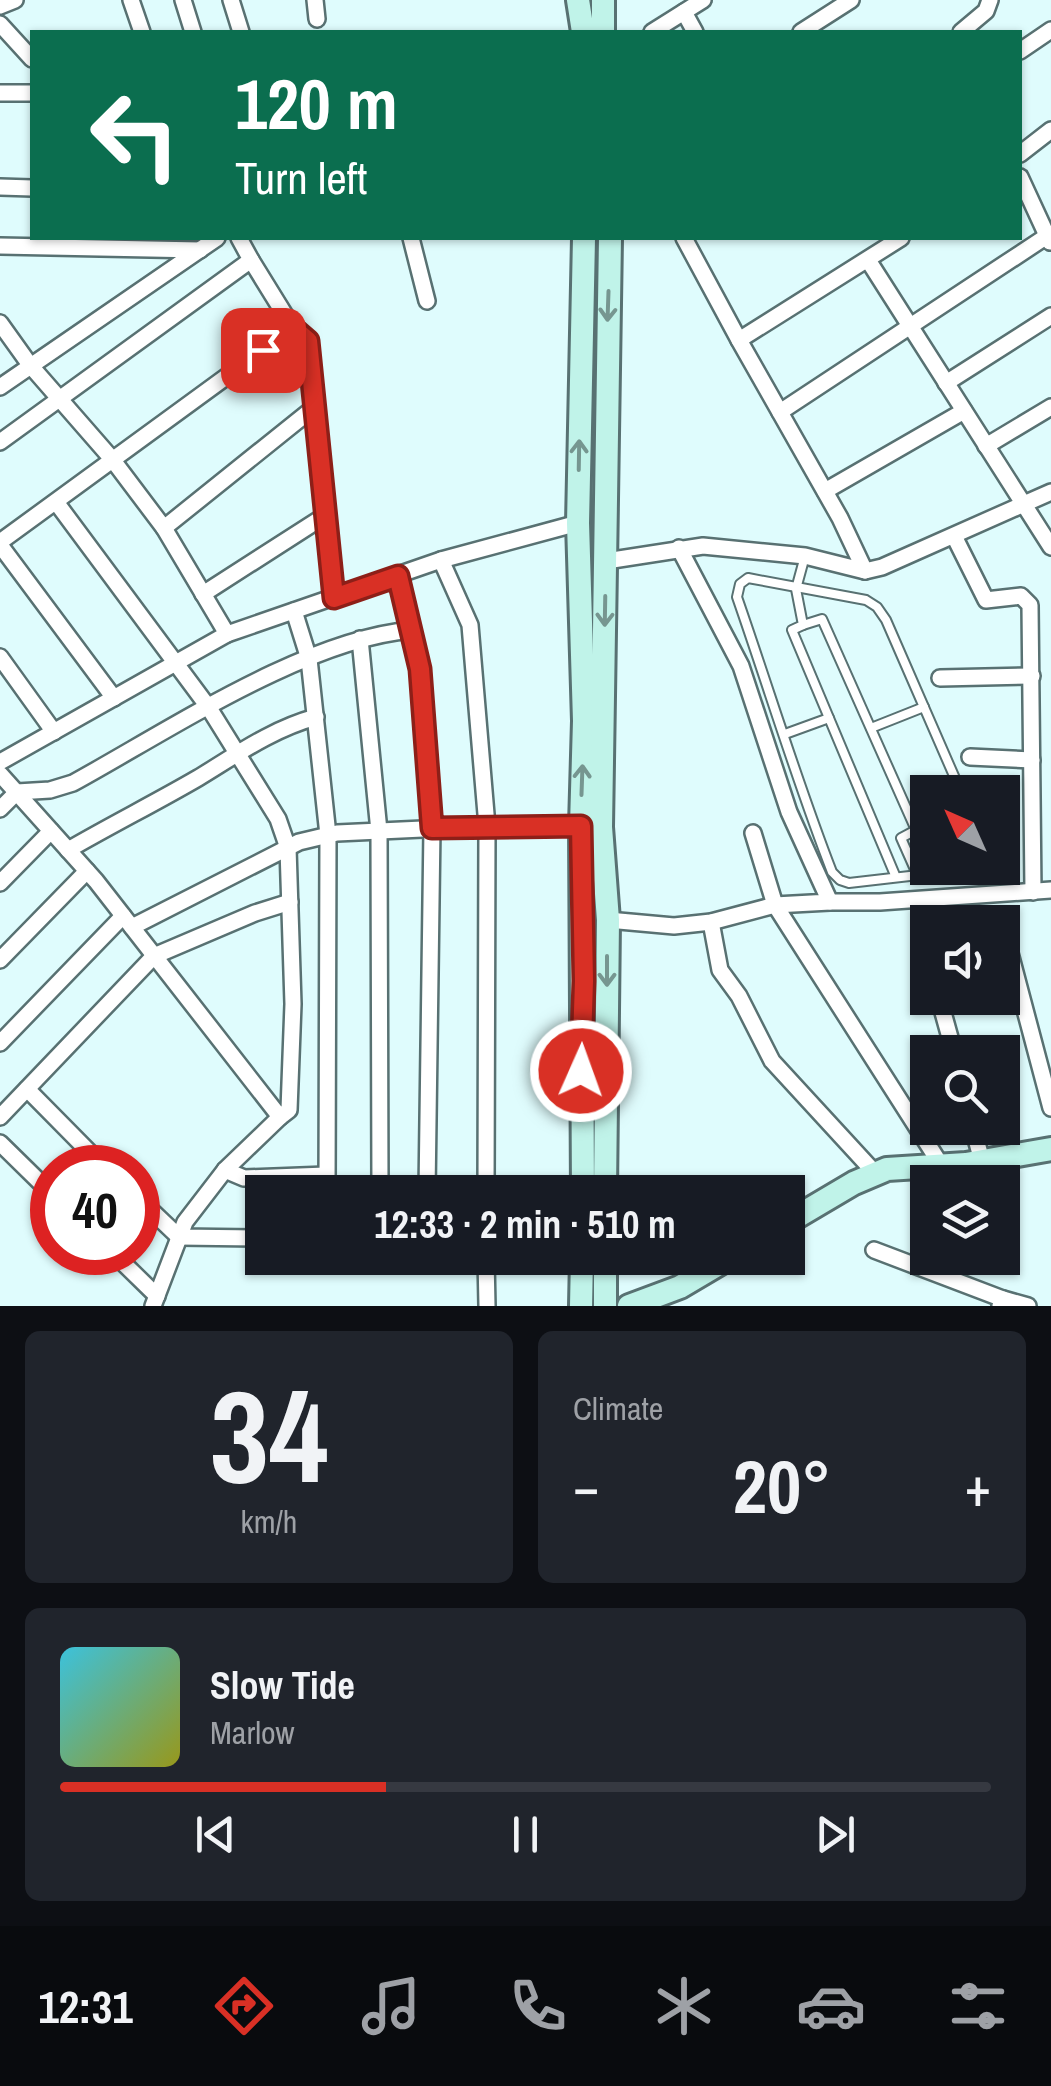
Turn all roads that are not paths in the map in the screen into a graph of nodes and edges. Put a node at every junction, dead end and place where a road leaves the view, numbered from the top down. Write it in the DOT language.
graph roads {
  1 [pos="15,0"];
  2 [pos="131,0"];
  3 [pos="183,0"];
  4 [pos="231,0"];
  5 [pos="315,0"];
  6 [pos="578,0"];
  7 [pos="602,0"];
  8 [pos="703,0"];
  9 [pos="851,0"];
  10 [pos="990,0"];
  11 [pos="0,6"];
  12 [pos="684,12"];
  13 [pos="317,20"];
  14 [pos="0,24"];
  15 [pos="141,30"];
  16 [pos="192,30"];
  17 [pos="240,30"];
  18 [pos="583,30"];
  19 [pos="603,30"];
  20 [pos="655,30"];
  21 [pos="695,30"];
  22 [pos="804,30"];
  23 [pos="963,30"];
  24 [pos="1051,30"];
  25 [pos="1022,50"];
  26 [pos="30,57"];
  27 [pos="2,91"];
  28 [pos="30,93"];
  29 [pos="1051,130"];
  30 [pos="1022,152"];
  31 [pos="1022,182"];
  32 [pos="0,187"];
  33 [pos="30,188"];
  34 [pos="1047,231"];
  35 [pos="214,240"];
  36 [pos="240,240"];
  37 [pos="412,240"];
  38 [pos="584,240"];
  39 [pos="610,240"];
  40 [pos="685,240"];
  41 [pos="898,240"];
  42 [pos="0,246"];
  43 [pos="200,250"];
  44 [pos="251,260"];
  45 [pos="868,260"];
  46 [pos="428,302"];
  47 [pos="1051,316"];
  48 [pos="910,327"];
  49 [pos="1,328"];
  50 [pos="293,328"];
  51 [pos="739,340"];
  52 [pos="30,365"];
  53 [pos="946,383"];
  54 [pos="0,387"];
  55 [pos="61,398"];
  56 [pos="316,406"];
  57 [pos="1051,407"];
  58 [pos="964,411"];
  59 [pos="780,412"];
  60 [pos="0,442"];
  61 [pos="986,446"];
  62 [pos="112,459"];
  63 [pos="825,491"];
  64 [pos="1051,492"];
  65 [pos="56,502"];
  66 [pos="1023,505"];
  67 [pos="326,515"];
  68 [pos="578,522"];
  69 [pos="164,528"];
  70 [pos="954,536"];
  71 [pos="0,544"];
  72 [pos="1051,547"];
  73 [pos="679,548"];
  74 [pos="805,556"];
  75 [pos="441,560"];
  76 [pos="606,561"];
  77 [pos="865,571"];
  78 [pos="398,576"];
  79 [pos="796,589"];
  80 [pos="203,594"];
  81 [pos="334,598"];
  82 [pos="294,612"];
  83 [pos="803,625"];
  84 [pos="412,630"];
  85 [pos="227,634"];
  86 [pos="360,639"];
  87 [pos="0,657"];
  88 [pos="310,659"];
  89 [pos="175,664"];
  90 [pos="1032,676"];
  91 [pos="940,678"];
  92 [pos="114,698"];
  93 [pos="924,706"];
  94 [pos="209,708"];
  95 [pos="316,718"];
  96 [pos="829,718"];
  97 [pos="870,728"];
  98 [pos="54,732"];
  99 [pos="786,734"];
  100 [pos="236,753"];
  101 [pos="970,757"];
  102 [pos="1032,760"];
  103 [pos="0,762"];
  104 [pos="0,774"];
  105 [pos="954,775"];
  106 [pos="17,792"];
  107 [pos="0,809"];
  108 [pos="487,826"];
  109 [pos="591,826"];
  110 [pos="432,828"];
  111 [pos="51,831"];
  112 [pos="379,831"];
  113 [pos="752,833"];
  114 [pos="328,835"];
  115 [pos="901,838"];
  116 [pos="882,844"];
  117 [pos="288,848"];
  118 [pos="68,850"];
  119 [pos="910,867"];
  120 [pos="87,871"];
  121 [pos="910,874"];
  122 [pos="895,876"];
  123 [pos="0,883"];
  124 [pos="915,885"];
  125 [pos="1051,890"];
  126 [pos="1033,892"];
  127 [pos="995,894"];
  128 [pos="918,900"];
  129 [pos="290,902"];
  130 [pos="830,902"];
  131 [pos="775,905"];
  132 [pos="919,905"];
  133 [pos="998,905"];
  134 [pos="608,920"];
  135 [pos="128,921"];
  136 [pos="711,922"];
  137 [pos="154,956"];
  138 [pos="0,960"];
  139 [pos="1020,991"];
  140 [pos="0,1043"];
  141 [pos="26,1089"];
  142 [pos="1051,1108"];
  143 [pos="0,1117"];
  144 [pos="280,1117"];
  145 [pos="0,1143"];
  146 [pos="82,1145"];
  147 [pos="978,1145"];
  148 [pos="1051,1148"];
  149 [pos="982,1161"];
  150 [pos="941,1165"];
  151 [pos="910,1169"];
  152 [pos="226,1170"];
  153 [pos="30,1172"];
  154 [pos="875,1173"];
  155 [pos="326,1174"];
  156 [pos="380,1175"];
  157 [pos="427,1175"];
  158 [pos="486,1175"];
  159 [pos="583,1175"];
  160 [pos="606,1175"];
  161 [pos="805,1212"];
  162 [pos="160,1218"];
  163 [pos="179,1236"];
  164 [pos="245,1238"];
  165 [pos="874,1250"];
  166 [pos="132,1275"];
  167 [pos="486,1275"];
  168 [pos="582,1275"];
  169 [pos="605,1275"];
  170 [pos="700,1275"];
  171 [pos="155,1301"];
  172 [pos="1002,1302"];
  173 [pos="487,1306"];
  174 [pos="581,1306"];
  175 [pos="604,1306"];
  176 [pos="628,1306"];
  177 [pos="1028,1306"];
  1 -- 11 [label="street"];
  2 -- 15 [label="street"];
  3 -- 16 [label="street"];
  4 -- 17 [label="street"];
  5 -- 13 [label="street"];
  6 -- 18 [label="street"];
  7 -- 19 [label="street"];
  8 -- 12 [label="street"];
  9 -- 22 [label="street"];
  10 -- 23 [label="street"];
  12 -- 20 [label="street"];
  12 -- 21 [label="street"];
  14 -- 26 [label="street"];
  24 -- 25 [label="street"];
  27 -- 28 [label="street"];
  29 -- 30 [label="street"];
  31 -- 34 [label="street"];
  32 -- 33 [label="street"];
  34 -- 48 [label="street"];
  35 -- 43 [label="street"];
  36 -- 44 [label="street"];
  37 -- 46 [label="street"];
  68 -- 38 [label="street, one-way"];
  39 -- 76 [label="street, one-way"];
  40 -- 51 [label="street"];
  41 -- 45 [label="street"];
  42 -- 43 [label="street"];
  43 -- 52 [label="street"];
  44 -- 50 [label="street"];
  44 -- 55 [label="street"];
  45 -- 48 [label="street"];
  45 -- 51 [label="street"];
  47 -- 53 [label="street"];
  48 -- 53 [label="street"];
  48 -- 59 [label="street"];
  49 -- 52 [label="street"];
  50 -- 56 [label="street"];
  50 -- 62 [label="street"];
  51 -- 59 [label="street"];
  52 -- 54 [label="street"];
  52 -- 55 [label="street"];
  53 -- 58 [label="street"];
  55 -- 60 [label="street"];
  55 -- 62 [label="street"];
  56 -- 67 [label="street"];
  56 -- 69 [label="street"];
  57 -- 61 [label="street"];
  58 -- 61 [label="street"];
  58 -- 63 [label="street"];
  59 -- 63 [label="street"];
  61 -- 66 [label="street"];
  62 -- 65 [label="street"];
  62 -- 69 [label="street"];
  63 -- 77 [label="street"];
  64 -- 66 [label="street"];
  65 -- 71 [label="street"];
  65 -- 89 [label="street"];
  66 -- 70 [label="street"];
  66 -- 72 [label="street"];
  67 -- 80 [label="street"];
  67 -- 81 [label="street"];
  68 -- 75 [label="street"];
  109 -- 68 [label="street, one-way"];
  69 -- 80 [label="street"];
  70 -- 77 [label="street"];
  70 -- 90 [label="street"];
  71 -- 92 [label="street"];
  73 -- 74 [label="street"];
  73 -- 76 [label="street"];
  73 -- 130 [label="street"];
  74 -- 77 [label="street"];
  74 -- 79 [label="lane"];
  75 -- 78 [label="street"];
  75 -- 108 [label="street"];
  76 -- 109 [label="street, one-way"];
  78 -- 81 [label="street"];
  78 -- 84 [label="street"];
  79 -- 83 [label="lane"];
  79 -- 93 [label="lane"];
  79 -- 99 [label="lane"];
  80 -- 85 [label="street"];
  81 -- 82 [label="street"];
  82 -- 85 [label="street"];
  82 -- 88 [label="street"];
  83 -- 96 [label="lane"];
  83 -- 97 [label="lane"];
  84 -- 86 [label="street"];
  84 -- 110 [label="street"];
  85 -- 89 [label="street"];
  86 -- 88 [label="street"];
  86 -- 112 [label="street"];
  87 -- 98 [label="street"];
  88 -- 94 [label="street"];
  88 -- 95 [label="street"];
  89 -- 92 [label="street"];
  89 -- 94 [label="street"];
  90 -- 91 [label="street"];
  90 -- 102 [label="street"];
  92 -- 98 [label="street"];
  93 -- 97 [label="lane"];
  93 -- 105 [label="lane"];
  94 -- 100 [label="street"];
  94 -- 106 [label="street"];
  95 -- 100 [label="street"];
  95 -- 114 [label="street"];
  96 -- 99 [label="lane"];
  96 -- 116 [label="lane"];
  97 -- 115 [label="lane"];
  98 -- 103 [label="street"];
  99 -- 122 [label="lane"];
  100 -- 117 [label="street"];
  100 -- 118 [label="street"];
  101 -- 102 [label="street"];
  102 -- 126 [label="street"];
  104 -- 106 [label="street"];
  106 -- 107 [label="street"];
  106 -- 111 [label="street"];
  108 -- 109 [label="street"];
  108 -- 110 [label="street"];
  108 -- 158 [label="street"];
  109 -- 134 [label="street"];
  109 -- 159 [label="street"];
  110 -- 112 [label="street"];
  110 -- 157 [label="street"];
  111 -- 118 [label="street"];
  111 -- 123 [label="street"];
  112 -- 114 [label="street"];
  112 -- 156 [label="street"];
  113 -- 131 [label="street"];
  114 -- 117 [label="street"];
  114 -- 155 [label="street"];
  115 -- 116 [label="lane"];
  115 -- 119 [label="lane"];
  116 -- 122 [label="lane"];
  117 -- 129 [label="street"];
  117 -- 135 [label="street"];
  118 -- 120 [label="street"];
  120 -- 135 [label="street"];
  120 -- 138 [label="street"];
  121 -- 122 [label="lane"];
  124 -- 128 [label="lane"];
  125 -- 126 [label="street"];
  126 -- 127 [label="street"];
  127 -- 128 [label="street"];
  127 -- 133 [label="street"];
  128 -- 130 [label="street"];
  128 -- 132 [label="street"];
  129 -- 137 [label="street"];
  129 -- 144 [label="street"];
  130 -- 131 [label="street"];
  131 -- 136 [label="street"];
  131 -- 150 [label="street"];
  134 -- 136 [label="street"];
  134 -- 160 [label="street, one-way"];
  135 -- 137 [label="street"];
  135 -- 140 [label="street"];
  136 -- 154 [label="street"];
  137 -- 141 [label="street"];
  137 -- 144 [label="street"];
  139 -- 142 [label="street"];
  141 -- 143 [label="street"];
  141 -- 146 [label="street"];
  144 -- 152 [label="street"];
  145 -- 153 [label="street"];
  147 -- 149 [label="street"];
  148 -- 149 [label="street"];
  149 -- 150 [label="street"];
  151 -- 154 [label="street"];
  152 -- 155 [label="street"];
  152 -- 163 [label="street"];
  154 -- 161 [label="street"];
  162 -- 163 [label="street"];
  163 -- 164 [label="street"];
  163 -- 171 [label="street"];
  165 -- 172 [label="street"];
  166 -- 171 [label="street"];
  167 -- 173 [label="street"];
  168 -- 174 [label="street"];
  169 -- 175 [label="street"];
  170 -- 176 [label="street"];
  172 -- 177 [label="street"];
}
